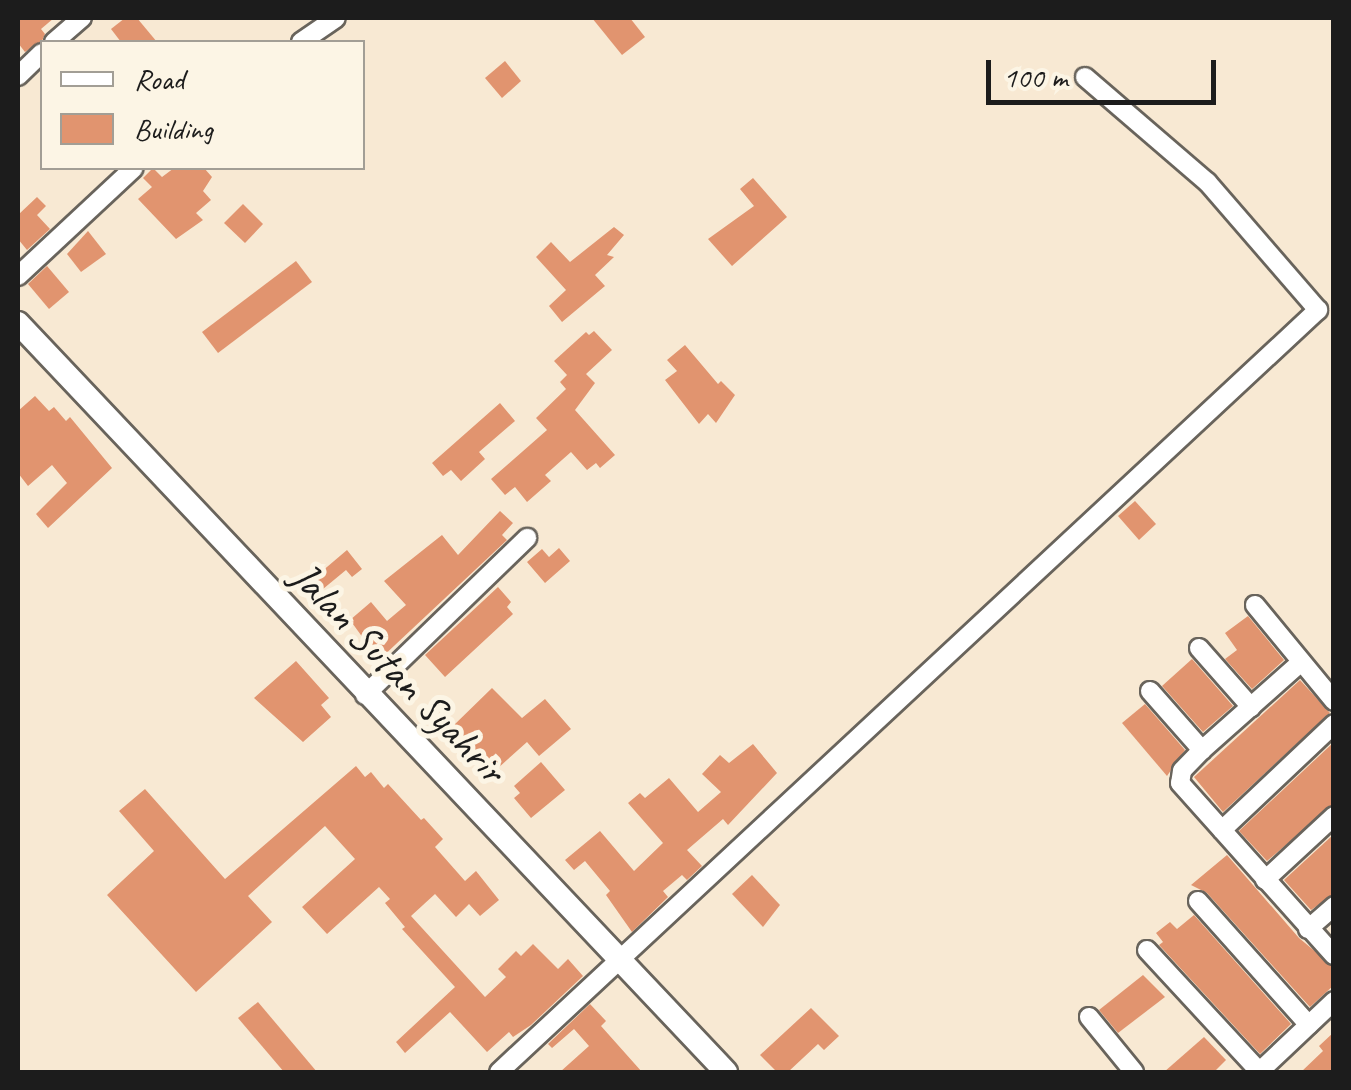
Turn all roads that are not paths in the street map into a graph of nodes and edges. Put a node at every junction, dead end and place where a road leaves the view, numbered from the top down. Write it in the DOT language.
graph roads {
  1 [pos="336,18"];
  2 [pos="73,20"];
  3 [pos="56,40"];
  4 [pos="304,40"];
  5 [pos="40,55"];
  6 [pos="18,76"];
  7 [pos="1085,77"];
  8 [pos="132,170"];
  9 [pos="18,276"];
  10 [pos="18,323"];
  11 [pos="527,538"];
  12 [pos="1254,605"];
  13 [pos="1200,648"];
  14 [pos="1300,663"];
  15 [pos="1326,677"];
  16 [pos="1150,691"];
  17 [pos="365,695"];
  18 [pos="1334,700"];
  19 [pos="1251,707"];
  20 [pos="1334,724"];
  21 [pos="1202,750"];
  22 [pos="1334,816"];
  23 [pos="1222,830"];
  24 [pos="1266,880"];
  25 [pos="1198,901"];
  26 [pos="1334,906"];
  27 [pos="1308,929"];
  28 [pos="1148,950"];
  29 [pos="1334,955"];
  30 [pos="618,958"];
  31 [pos="1334,1001"];
  32 [pos="1089,1017"];
  33 [pos="1309,1026"];
  34 [pos="1126,1070"];
  35 [pos="500,1072"];
  36 [pos="726,1072"];
  37 [pos="1260,1072"];
  1 -- 4 [label="street"];
  2 -- 3 [label="street"];
  5 -- 6 [label="street"];
  7 -- 30 [label="street"];
  8 -- 9 [label="street"];
  10 -- 17 [label="street, Jalan Sutan Syahrir"];
  11 -- 17 [label="street"];
  12 -- 14 [label="street"];
  13 -- 19 [label="street"];
  14 -- 15 [label="street"];
  14 -- 19 [label="street"];
  15 -- 18 [label="street"];
  16 -- 21 [label="street"];
  17 -- 30 [label="street, Jalan Sutan Syahrir"];
  19 -- 21 [label="street"];
  20 -- 23 [label="street"];
  21 -- 23 [label="street"];
  22 -- 24 [label="street"];
  23 -- 24 [label="street"];
  24 -- 27 [label="street"];
  25 -- 33 [label="street"];
  26 -- 27 [label="street"];
  27 -- 29 [label="street"];
  28 -- 37 [label="street"];
  30 -- 35 [label="street"];
  30 -- 36 [label="street, Jalan Sutan Syahrir"];
  31 -- 33 [label="street"];
  32 -- 34 [label="street"];
  33 -- 37 [label="street"];
}
